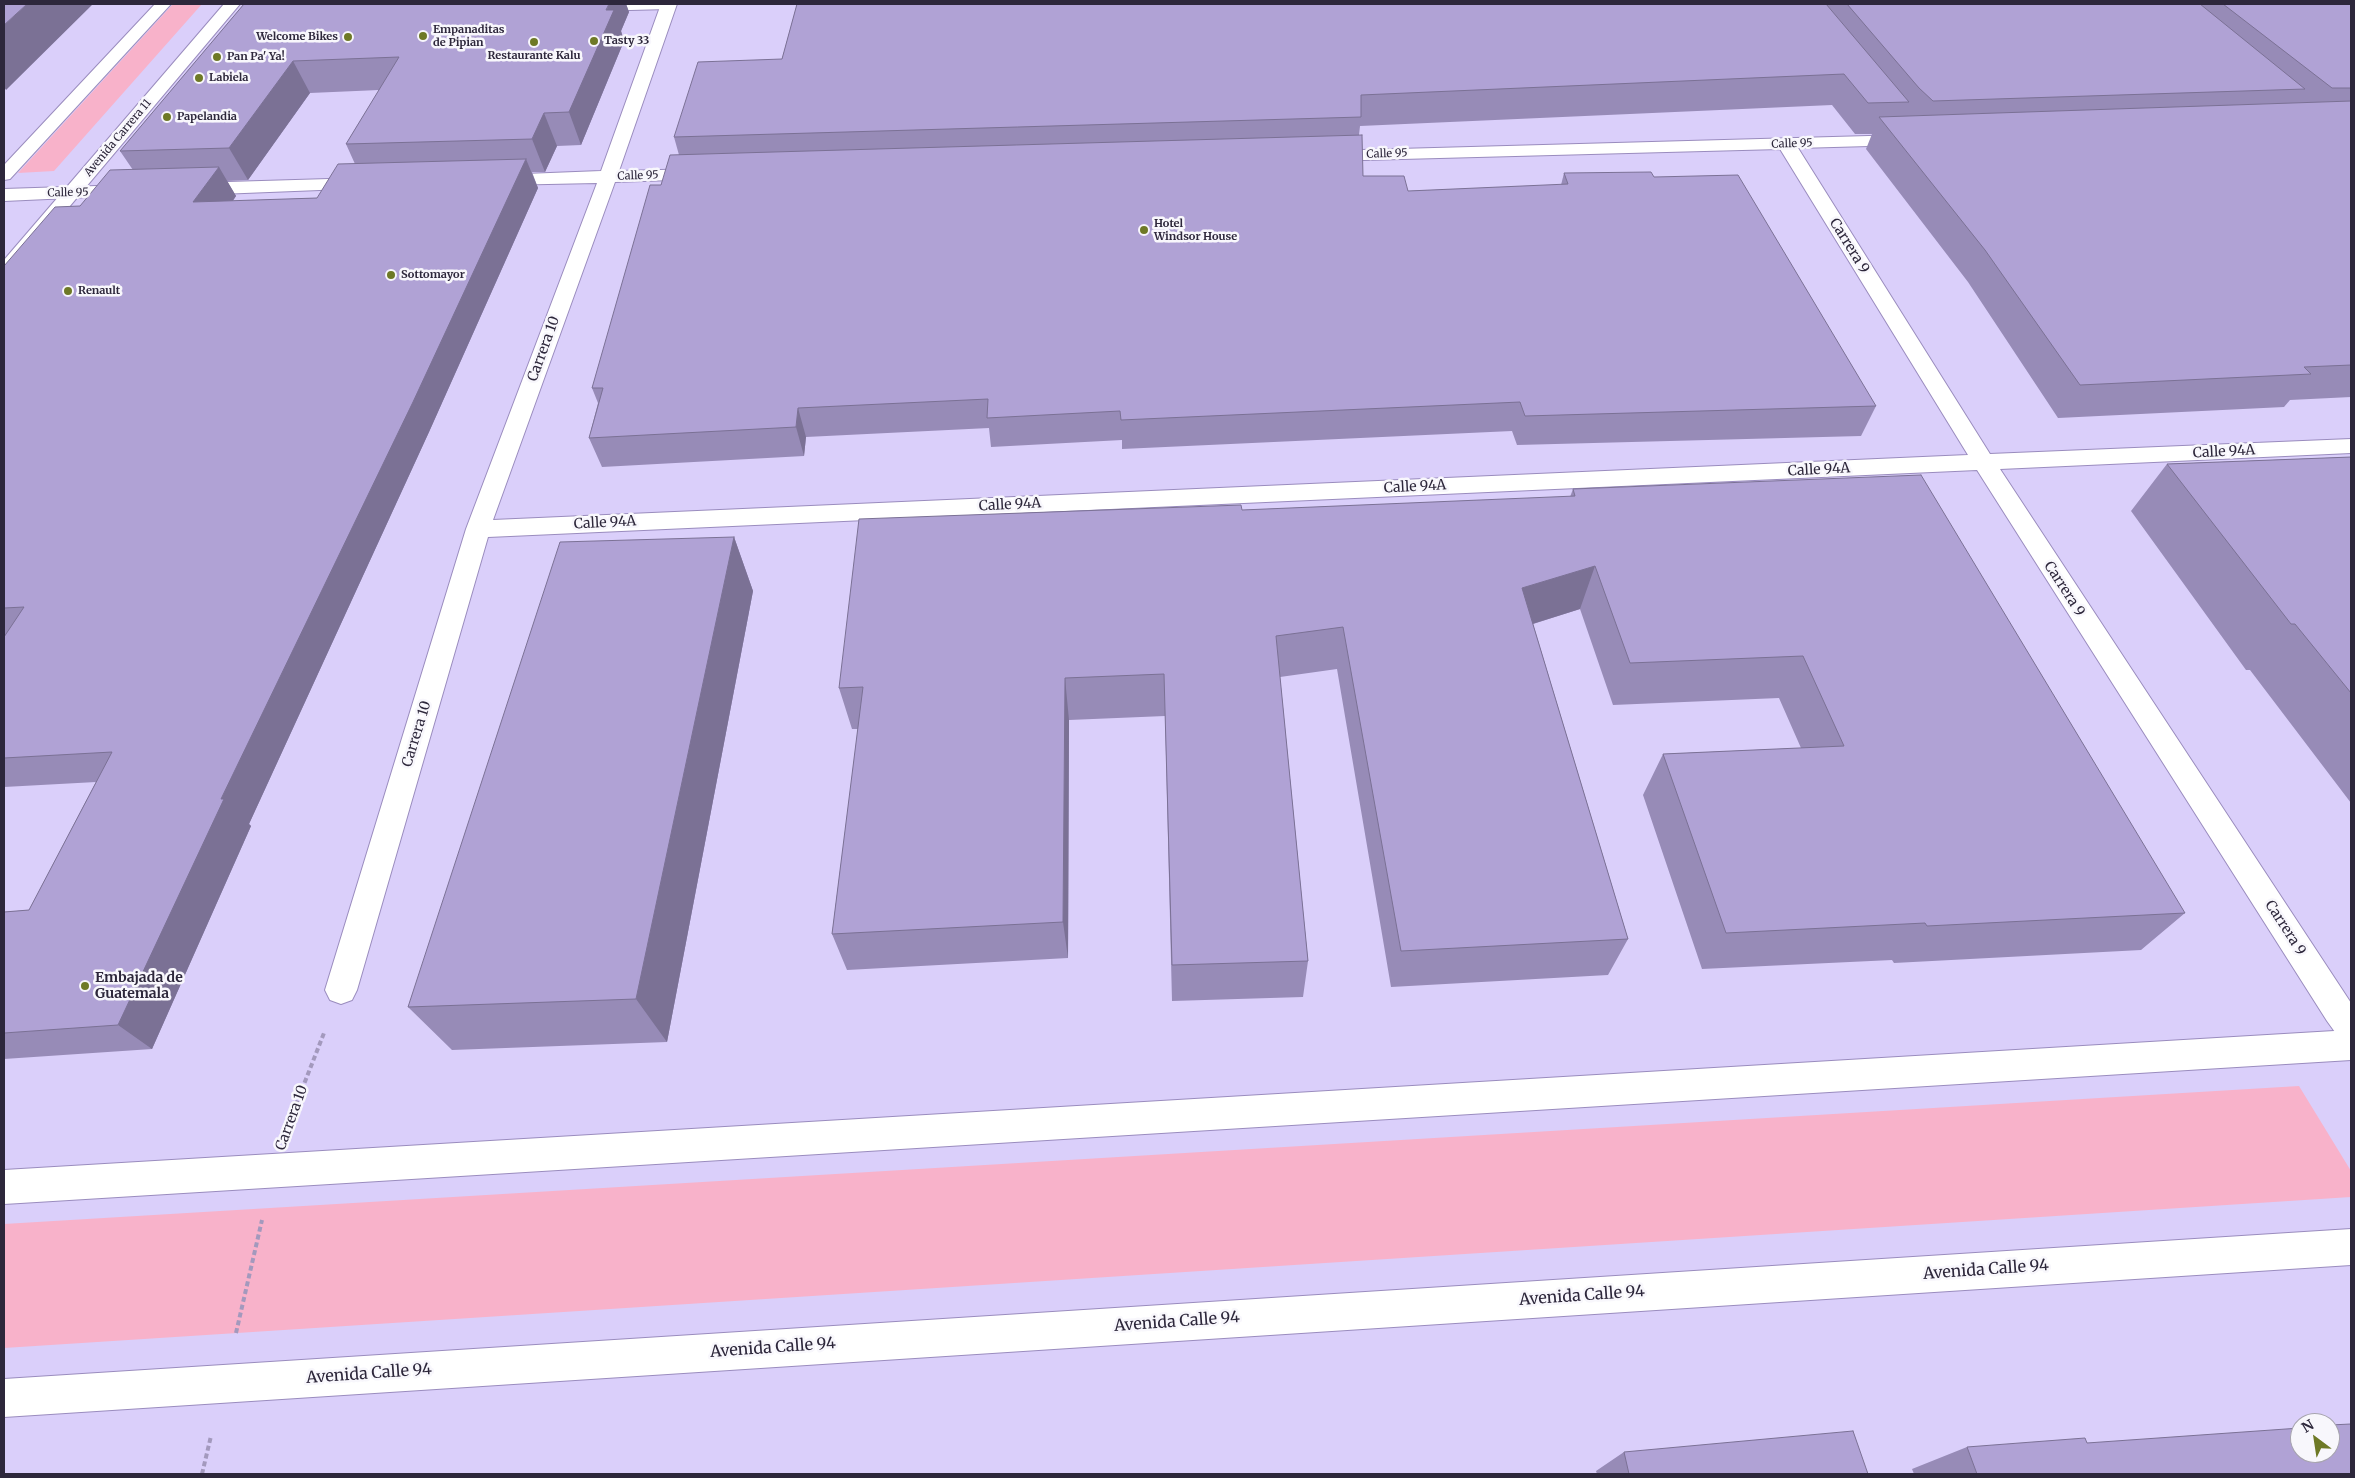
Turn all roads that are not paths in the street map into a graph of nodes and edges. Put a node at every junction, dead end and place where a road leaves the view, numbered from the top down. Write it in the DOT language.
graph roads {
  1 [pos="163,4"];
  2 [pos="669,4"];
  3 [pos="572,7"];
  4 [pos="235,11"];
  5 [pos="1898,124"];
  6 [pos="1786,144"];
  7 [pos="1304,156"];
  8 [pos="715,174"];
  9 [pos="4,176"];
  10 [pos="608,177"];
  11 [pos="479,181"];
  12 [pos="380,184"];
  13 [pos="146,190"];
  14 [pos="174,190"];
  15 [pos="72,192"];
  16 [pos="4,195"];
  17 [pos="4,272"];
  18 [pos="2351,446"];
  19 [pos="1983,463"];
  20 [pos="478,529"];
  21 [pos="341,990"];
  22 [pos="2351,1028"];
  23 [pos="2351,1045"];
  24 [pos="4,1187"];
  25 [pos="2351,1247"];
  26 [pos="4,1398"];
  1 -- 9 [label="street"];
  2 -- 3 [label="street"];
  2 -- 10 [label="street, Carrera 10"];
  4 -- 15 [label="street, Avenida Carrera 11"];
  5 -- 6 [label="street, Calle 95"];
  6 -- 7 [label="street, Calle 95"];
  6 -- 19 [label="street, Carrera 9"];
  8 -- 10 [label="street, Calle 95"];
  10 -- 11 [label="street, Calle 95"];
  10 -- 20 [label="street, Carrera 10"];
  12 -- 14 [label="street"];
  13 -- 15 [label="street, Calle 95"];
  15 -- 16 [label="street, Calle 95"];
  15 -- 17 [label="street, Avenida Carrera 11"];
  18 -- 19 [label="street, Calle 94A"];
  19 -- 20 [label="street, Calle 94A"];
  19 -- 22 [label="street, Carrera 9"];
  20 -- 21 [label="street, Carrera 10"];
  23 -- 24 [label="street"];
  25 -- 26 [label="street, Avenida Calle 94"];
}
